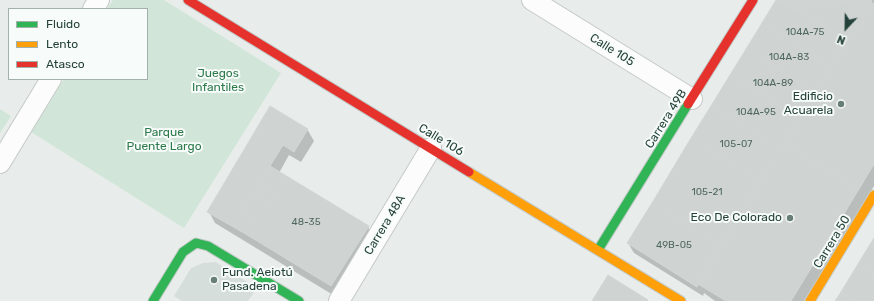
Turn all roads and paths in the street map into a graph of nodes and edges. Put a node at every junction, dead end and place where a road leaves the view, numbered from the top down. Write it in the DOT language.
graph roads {
  1 [pos="188,0"];
  2 [pos="533,0"];
  3 [pos="753,0"];
  4 [pos="50,80"];
  5 [pos="692,99"];
  6 [pos="431,148"];
  7 [pos="0,163"];
  8 [pos="874,195"];
  9 [pos="598,250"];
  10 [pos="153,301"];
  11 [pos="299,301"];
  12 [pos="339,301"];
  13 [pos="681,301"];
  14 [pos="810,301"];
  1 -- 6 [label="street, Calle 106"];
  2 -- 5 [label="street, Calle 105"];
  3 -- 5 [label="street, Carrera 49B"];
  4 -- 7 [label="street"];
  5 -- 9 [label="street, Carrera 49B"];
  6 -- 9 [label="street, Calle 106"];
  6 -- 12 [label="street, Carrera 48A"];
  8 -- 14 [label="street, Carrera 50"];
  9 -- 13 [label="street, Calle 106"];
  10 -- 11 [label="street"];
}
